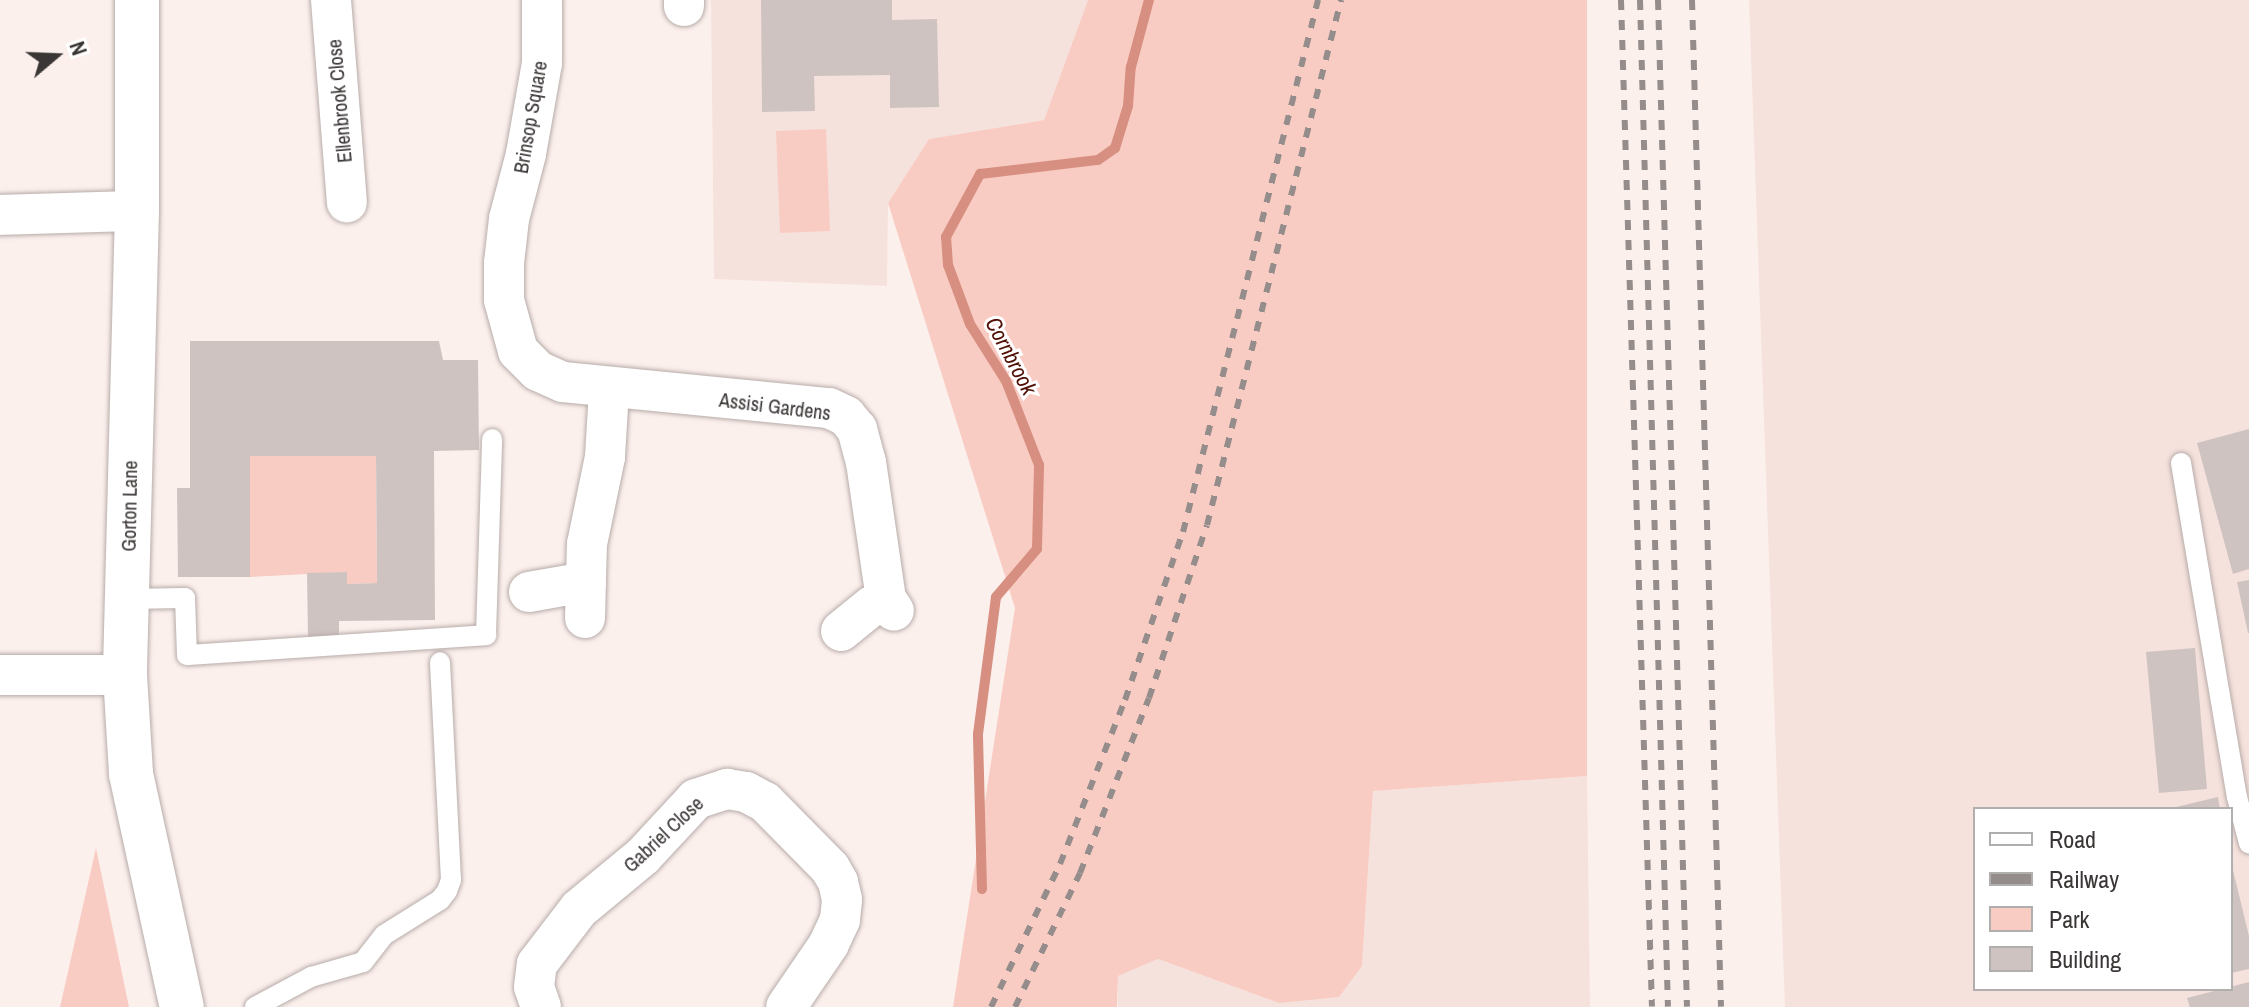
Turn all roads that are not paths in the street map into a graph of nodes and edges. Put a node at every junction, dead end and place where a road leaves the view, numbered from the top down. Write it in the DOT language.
graph roads {
  1 [pos="137,0"];
  2 [pos="331,0"];
  3 [pos="542,0"];
  4 [pos="347,202"];
  5 [pos="137,211"];
  6 [pos="0,215"];
  7 [pos="504,300"];
  8 [pos="609,389"];
  9 [pos="492,439"];
  10 [pos="2181,463"];
  11 [pos="529,592"];
  12 [pos="126,599"];
  13 [pos="841,631"];
  14 [pos="440,662"];
  15 [pos="0,675"];
  16 [pos="125,675"];
  17 [pos="2249,843"];
  18 [pos="182,1007"];
  19 [pos="255,1007"];
  20 [pos="541,1007"];
  21 [pos="786,1007"];
  1 -- 5 [label="street, Gorton Lane"];
  2 -- 4 [label="street, Ellenbrook Close"];
  3 -- 7 [label="street, Brinsop Square"];
  5 -- 6 [label="street"];
  5 -- 12 [label="street, Gorton Lane"];
  7 -- 8 [label="street, Assisi Gardens"];
  8 -- 11 [label="street"];
  8 -- 13 [label="street, Assisi Gardens"];
  9 -- 12 [label="lane"];
  10 -- 17 [label="lane"];
  12 -- 16 [label="street, Gorton Lane"];
  14 -- 19 [label="lane"];
  15 -- 16 [label="street"];
  16 -- 18 [label="street, Gorton Lane"];
  20 -- 21 [label="street, Gabriel Close"];
}
